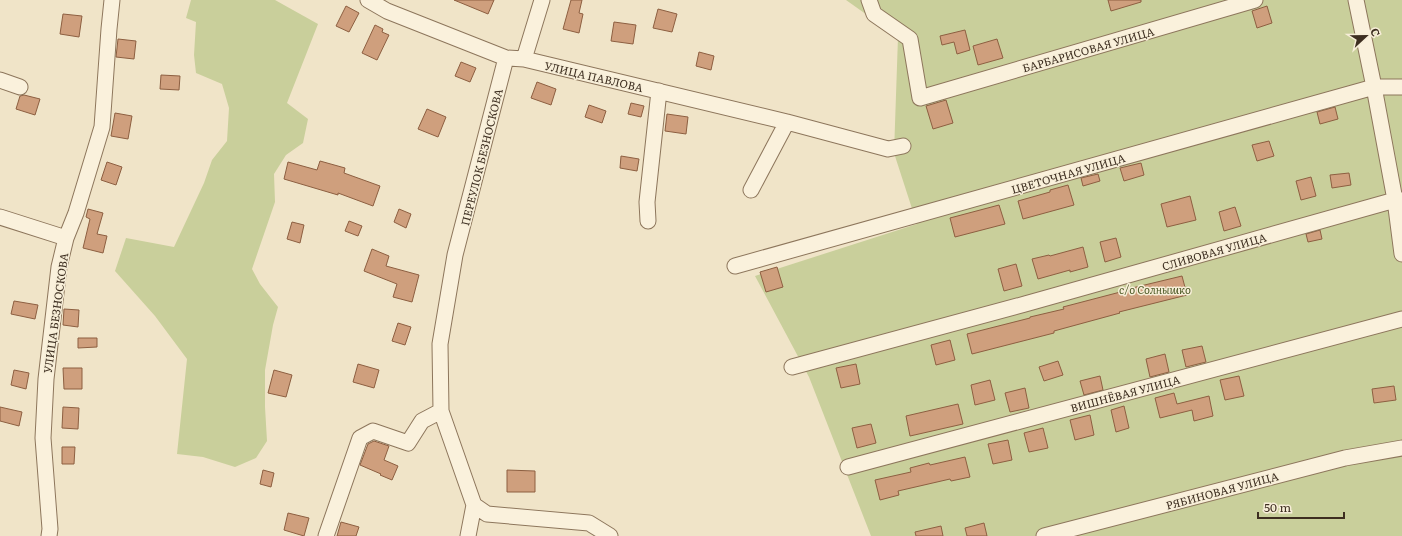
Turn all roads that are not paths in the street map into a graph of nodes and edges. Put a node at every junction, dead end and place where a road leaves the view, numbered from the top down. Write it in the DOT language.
graph roads {
  1 [pos="112,0"];
  2 [pos="368,0"];
  3 [pos="542,0"];
  4 [pos="869,0"];
  5 [pos="1255,0"];
  6 [pos="1356,0"];
  7 [pos="506,58"];
  8 [pos="524,59"];
  9 [pos="0,80"];
  10 [pos="20,87"];
  11 [pos="1374,87"];
  12 [pos="1402,87"];
  13 [pos="659,91"];
  14 [pos="787,122"];
  15 [pos="903,146"];
  16 [pos="751,190"];
  17 [pos="1398,200"];
  18 [pos="0,217"];
  19 [pos="648,221"];
  20 [pos="66,238"];
  21 [pos="1402,254"];
  22 [pos="735,266"];
  23 [pos="1402,319"];
  24 [pos="792,367"];
  25 [pos="441,411"];
  26 [pos="1402,448"];
  27 [pos="848,467"];
  28 [pos="474,505"];
  29 [pos="49,536"];
  30 [pos="326,536"];
  31 [pos="468,536"];
  32 [pos="610,536"];
  33 [pos="1044,536"];
  1 -- 20 [label="street, УЛИЦА БЕЗНОСКОВА"];
  2 -- 7 [label="street, УЛИЦА ПАВЛОВА"];
  3 -- 8 [label="street"];
  4 -- 5 [label="street, БАРБАРИСОВАЯ УЛИЦА"];
  6 -- 11 [label="street"];
  7 -- 8 [label="street, УЛИЦА ПАВЛОВА"];
  7 -- 25 [label="street, ПЕРЕУЛОК БЕЗНОСКОВА"];
  8 -- 13 [label="street, УЛИЦА ПАВЛОВА"];
  9 -- 10 [label="street"];
  11 -- 12 [label="street, ЦВЕТОЧНАЯ УЛИЦА"];
  11 -- 17 [label="street"];
  11 -- 22 [label="street, ЦВЕТОЧНАЯ УЛИЦА"];
  13 -- 14 [label="street, УЛИЦА ПАВЛОВА"];
  13 -- 19 [label="street"];
  14 -- 15 [label="street, УЛИЦА ПАВЛОВА"];
  14 -- 16 [label="street"];
  17 -- 21 [label="street"];
  17 -- 24 [label="street, СЛИВОВАЯ УЛИЦА"];
  18 -- 20 [label="street"];
  20 -- 29 [label="street, УЛИЦА БЕЗНОСКОВА"];
  23 -- 27 [label="street, ВИШНЁВАЯ УЛИЦА"];
  25 -- 28 [label="street, ПЕРЕУЛОК БЕЗНОСКОВА"];
  25 -- 30 [label="street"];
  26 -- 33 [label="street, РЯБИНОВАЯ УЛИЦА"];
  28 -- 31 [label="street"];
  28 -- 32 [label="street"];
}
